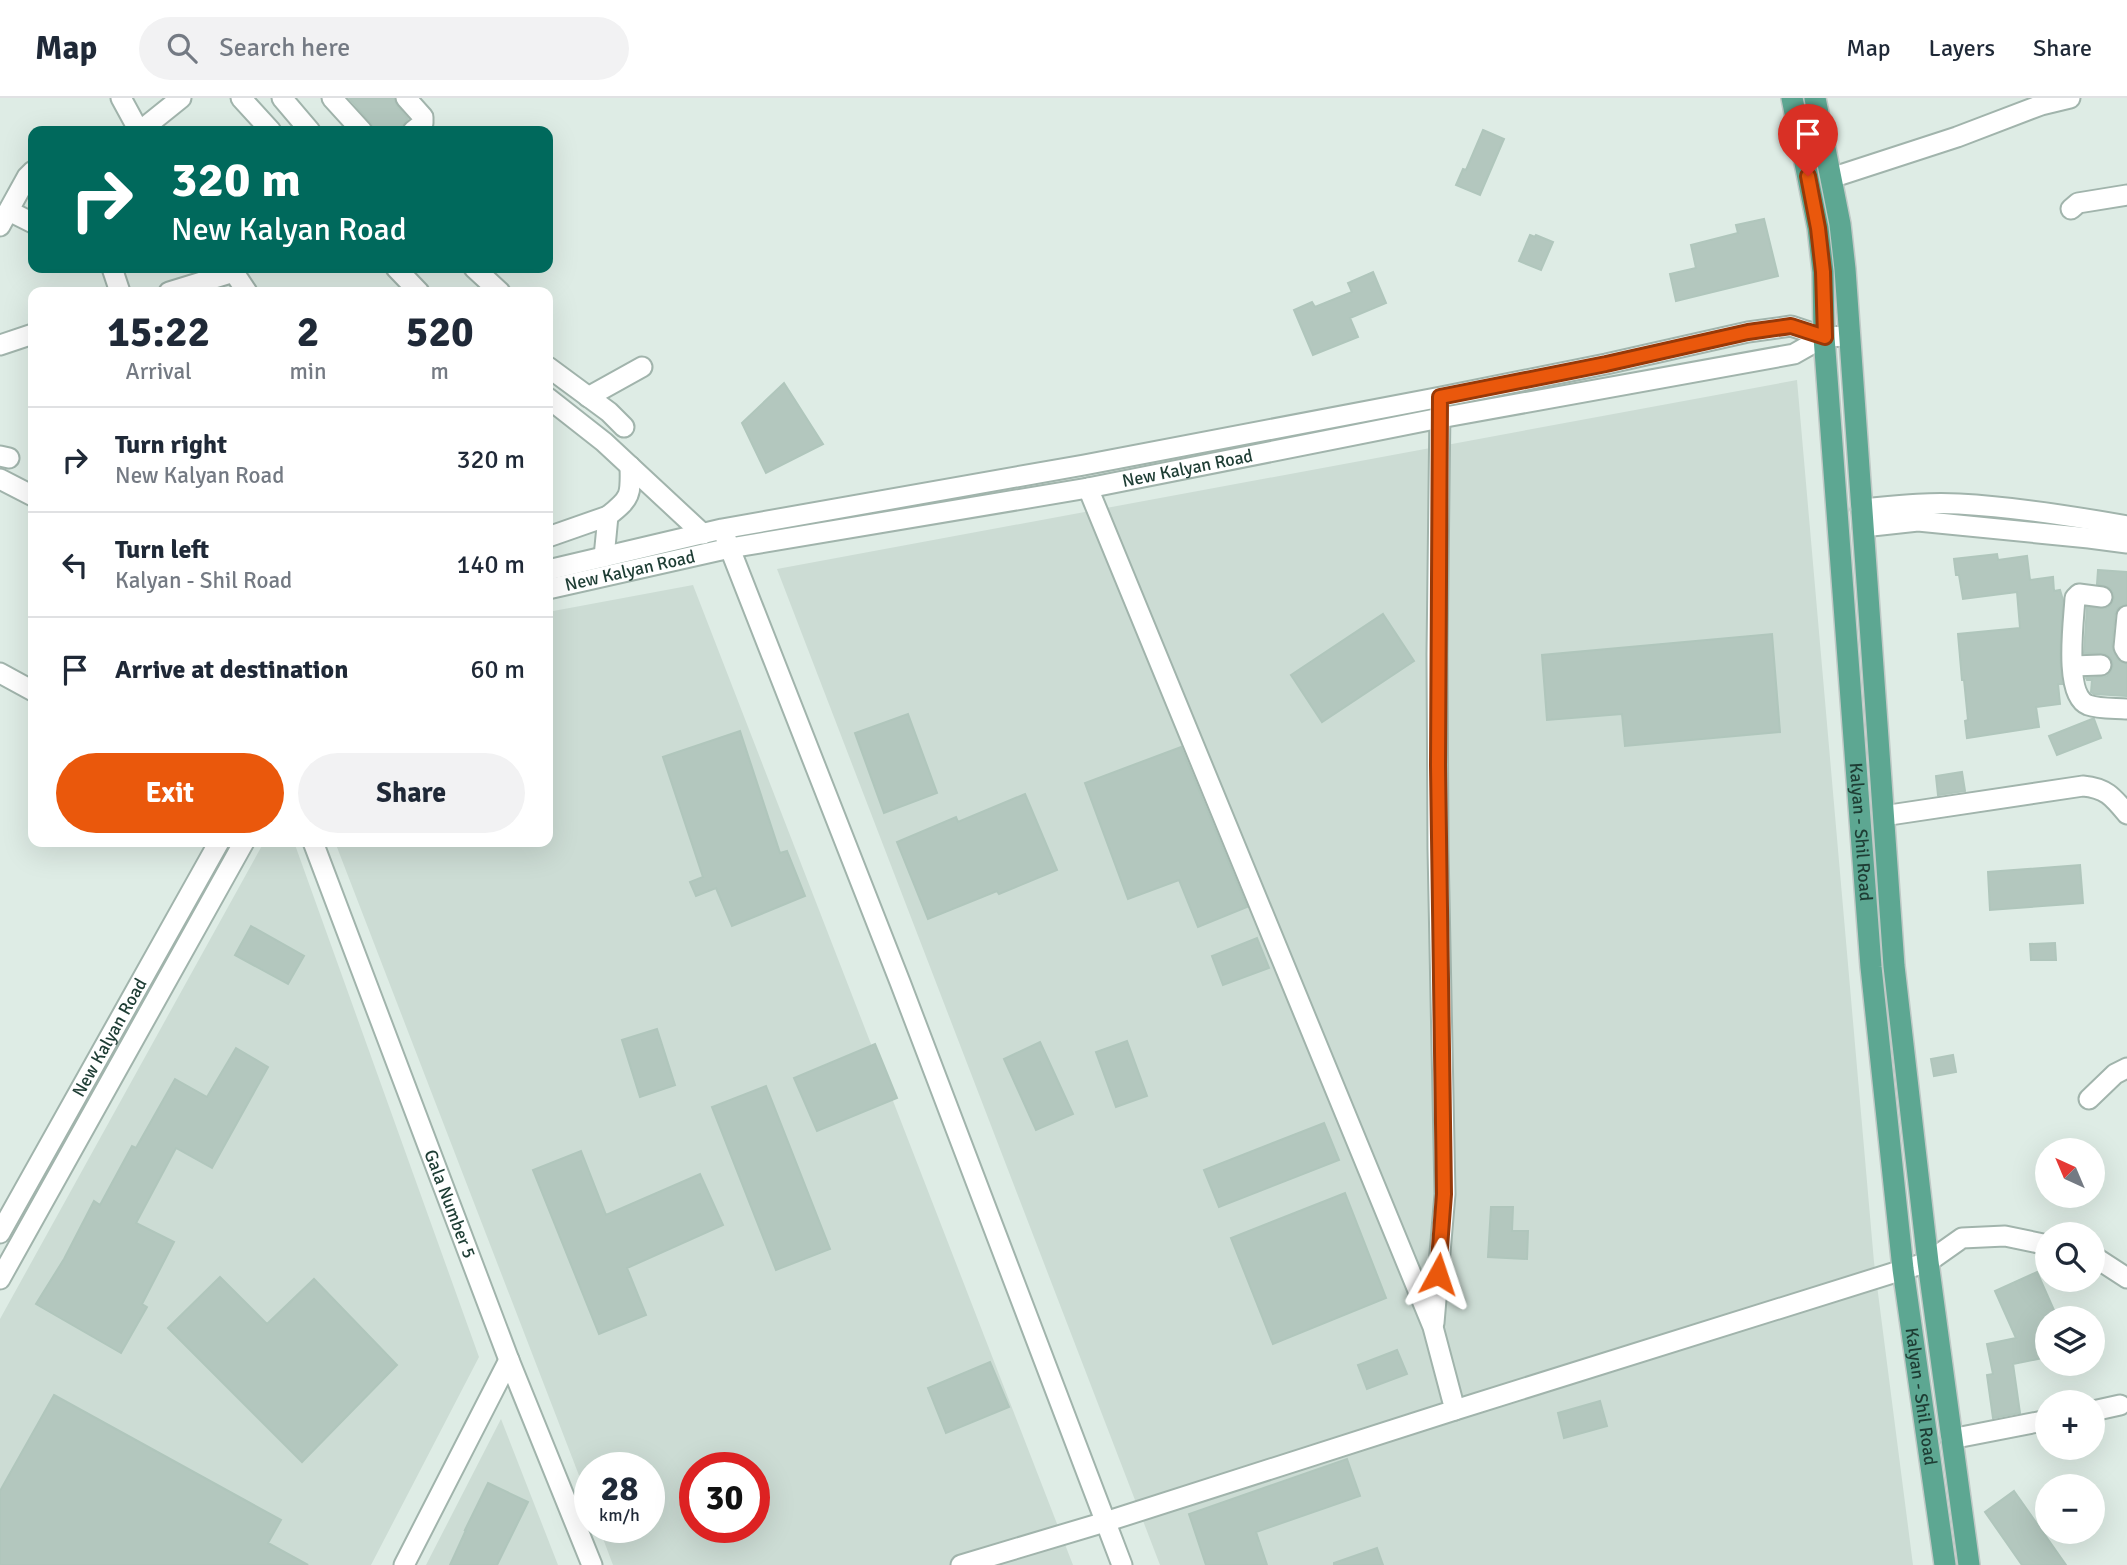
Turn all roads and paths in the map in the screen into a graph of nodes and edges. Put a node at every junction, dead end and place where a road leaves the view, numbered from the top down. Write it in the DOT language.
graph roads {
  1 [pos="121,98"];
  2 [pos="181,98"];
  3 [pos="241,98"];
  4 [pos="282,98"];
  5 [pos="332,98"];
  6 [pos="407,98"];
  7 [pos="1792,98"];
  8 [pos="1815,98"];
  9 [pos="2070,98"];
  10 [pos="136,126"];
  11 [pos="145,126"];
  12 [pos="266,126"];
  13 [pos="306,126"];
  14 [pos="357,126"];
  15 [pos="419,126"];
  16 [pos="28,176"];
  17 [pos="1831,178"];
  18 [pos="2127,195"];
  19 [pos="2071,209"];
  20 [pos="4,218"];
  21 [pos="28,222"];
  22 [pos="223,273"];
  23 [pos="401,273"];
  24 [pos="479,273"];
  25 [pos="183,287"];
  26 [pos="414,287"];
  27 [pos="495,287"];
  28 [pos="28,336"];
  29 [pos="1849,336"];
  30 [pos="1825,337"];
  31 [pos="0,345"];
  32 [pos="642,367"];
  33 [pos="553,371"];
  34 [pos="563,380"];
  35 [pos="553,392"];
  36 [pos="588,397"];
  37 [pos="1440,397"];
  38 [pos="553,402"];
  39 [pos="1440,418"];
  40 [pos="624,427"];
  41 [pos="630,466"];
  42 [pos="0,479"];
  43 [pos="1088,488"];
  44 [pos="28,493"];
  45 [pos="608,516"];
  46 [pos="1862,518"];
  47 [pos="2127,526"];
  48 [pos="722,529"];
  49 [pos="703,534"];
  50 [pos="553,535"];
  51 [pos="2127,543"];
  52 [pos="730,548"];
  53 [pos="652,556"];
  54 [pos="604,557"];
  55 [pos="553,569"];
  56 [pos="553,587"];
  57 [pos="2102,597"];
  58 [pos="2127,616"];
  59 [pos="2127,652"];
  60 [pos="2073,666"];
  61 [pos="2101,666"];
  62 [pos="0,673"];
  63 [pos="28,688"];
  64 [pos="2127,709"];
  65 [pos="2127,814"];
  66 [pos="1883,816"];
  67 [pos="216,847"];
  68 [pos="241,847"];
  69 [pos="315,847"];
  70 [pos="2127,1068"];
  71 [pos="2089,1099"];
  72 [pos="0,1233"];
  73 [pos="2035,1242"];
  74 [pos="1928,1262"];
  75 [pos="2105,1264"];
  76 [pos="1903,1269"];
  77 [pos="2127,1278"];
  78 [pos="0,1279"];
  79 [pos="1433,1327"];
  80 [pos="509,1360"];
  81 [pos="2120,1405"];
  82 [pos="2105,1408"];
  83 [pos="1455,1410"];
  84 [pos="2035,1423"];
  85 [pos="1951,1439"];
  86 [pos="1105,1522"];
  87 [pos="404,1565"];
  88 [pos="592,1565"];
  89 [pos="961,1565"];
  90 [pos="1122,1565"];
  91 [pos="1945,1565"];
  92 [pos="1969,1565"];
  1 -- 10 [label="street"];
  2 -- 11 [label="street"];
  3 -- 12 [label="street"];
  4 -- 13 [label="street"];
  5 -- 14 [label="street"];
  6 -- 15 [label="street"];
  7 -- 30 [label="main road, Kalyan - Shil Road"];
  8 -- 17 [label="main road, Kalyan - Shil Road"];
  9 -- 17 [label="street"];
  16 -- 20 [label="street"];
  17 -- 29 [label="main road, Kalyan - Shil Road"];
  18 -- 19 [label="street"];
  20 -- 21 [label="street"];
  22 -- 25 [label="street"];
  23 -- 26 [label="street"];
  24 -- 27 [label="street"];
  28 -- 31 [label="street"];
  29 -- 30 [label="street, New Kalyan Road"];
  29 -- 46 [label="main road, Kalyan - Shil Road"];
  30 -- 37 [label="street, New Kalyan Road"];
  30 -- 39 [label="street, New Kalyan Road"];
  30 -- 76 [label="main road, Kalyan - Shil Road"];
  32 -- 36 [label="street"];
  33 -- 34 [label="street"];
  34 -- 35 [label="street"];
  34 -- 36 [label="street"];
  36 -- 40 [label="street"];
  37 -- 39 [label="street"];
  37 -- 48 [label="street, New Kalyan Road"];
  38 -- 41 [label="street"];
  39 -- 43 [label="street, New Kalyan Road"];
  39 -- 79 [label="street"];
  41 -- 45 [label="street"];
  41 -- 49 [label="street"];
  42 -- 44 [label="street"];
  43 -- 52 [label="street, New Kalyan Road"];
  43 -- 79 [label="street"];
  45 -- 50 [label="street"];
  45 -- 54 [label="street"];
  46 -- 47 [label="street"];
  46 -- 51 [label="street"];
  46 -- 66 [label="main road, Kalyan - Shil Road"];
  48 -- 49 [label="street, New Kalyan Road"];
  48 -- 52 [label="street"];
  49 -- 53 [label="street, New Kalyan Road"];
  52 -- 53 [label="street, New Kalyan Road"];
  52 -- 86 [label="street"];
  53 -- 54 [label="street, New Kalyan Road"];
  53 -- 56 [label="street, New Kalyan Road"];
  54 -- 55 [label="street, New Kalyan Road"];
  57 -- 60 [label="street"];
  58 -- 59 [label="street"];
  60 -- 61 [label="street"];
  60 -- 64 [label="street"];
  62 -- 63 [label="street"];
  65 -- 66 [label="street"];
  66 -- 74 [label="main road, Kalyan - Shil Road"];
  67 -- 72 [label="street, New Kalyan Road"];
  68 -- 78 [label="street"];
  69 -- 80 [label="street, Gala Number 5"];
  70 -- 71 [label="street"];
  73 -- 74 [label="street"];
  74 -- 76 [label="street"];
  74 -- 85 [label="main road, Kalyan - Shil Road"];
  75 -- 77 [label="street"];
  76 -- 83 [label="street"];
  76 -- 91 [label="main road, Kalyan - Shil Road"];
  79 -- 83 [label="street"];
  80 -- 87 [label="street"];
  80 -- 88 [label="street, Gala Number 5"];
  81 -- 82 [label="street"];
  83 -- 86 [label="street"];
  84 -- 85 [label="street"];
  85 -- 92 [label="main road, Kalyan - Shil Road"];
  86 -- 89 [label="street"];
  86 -- 90 [label="street"];
}
